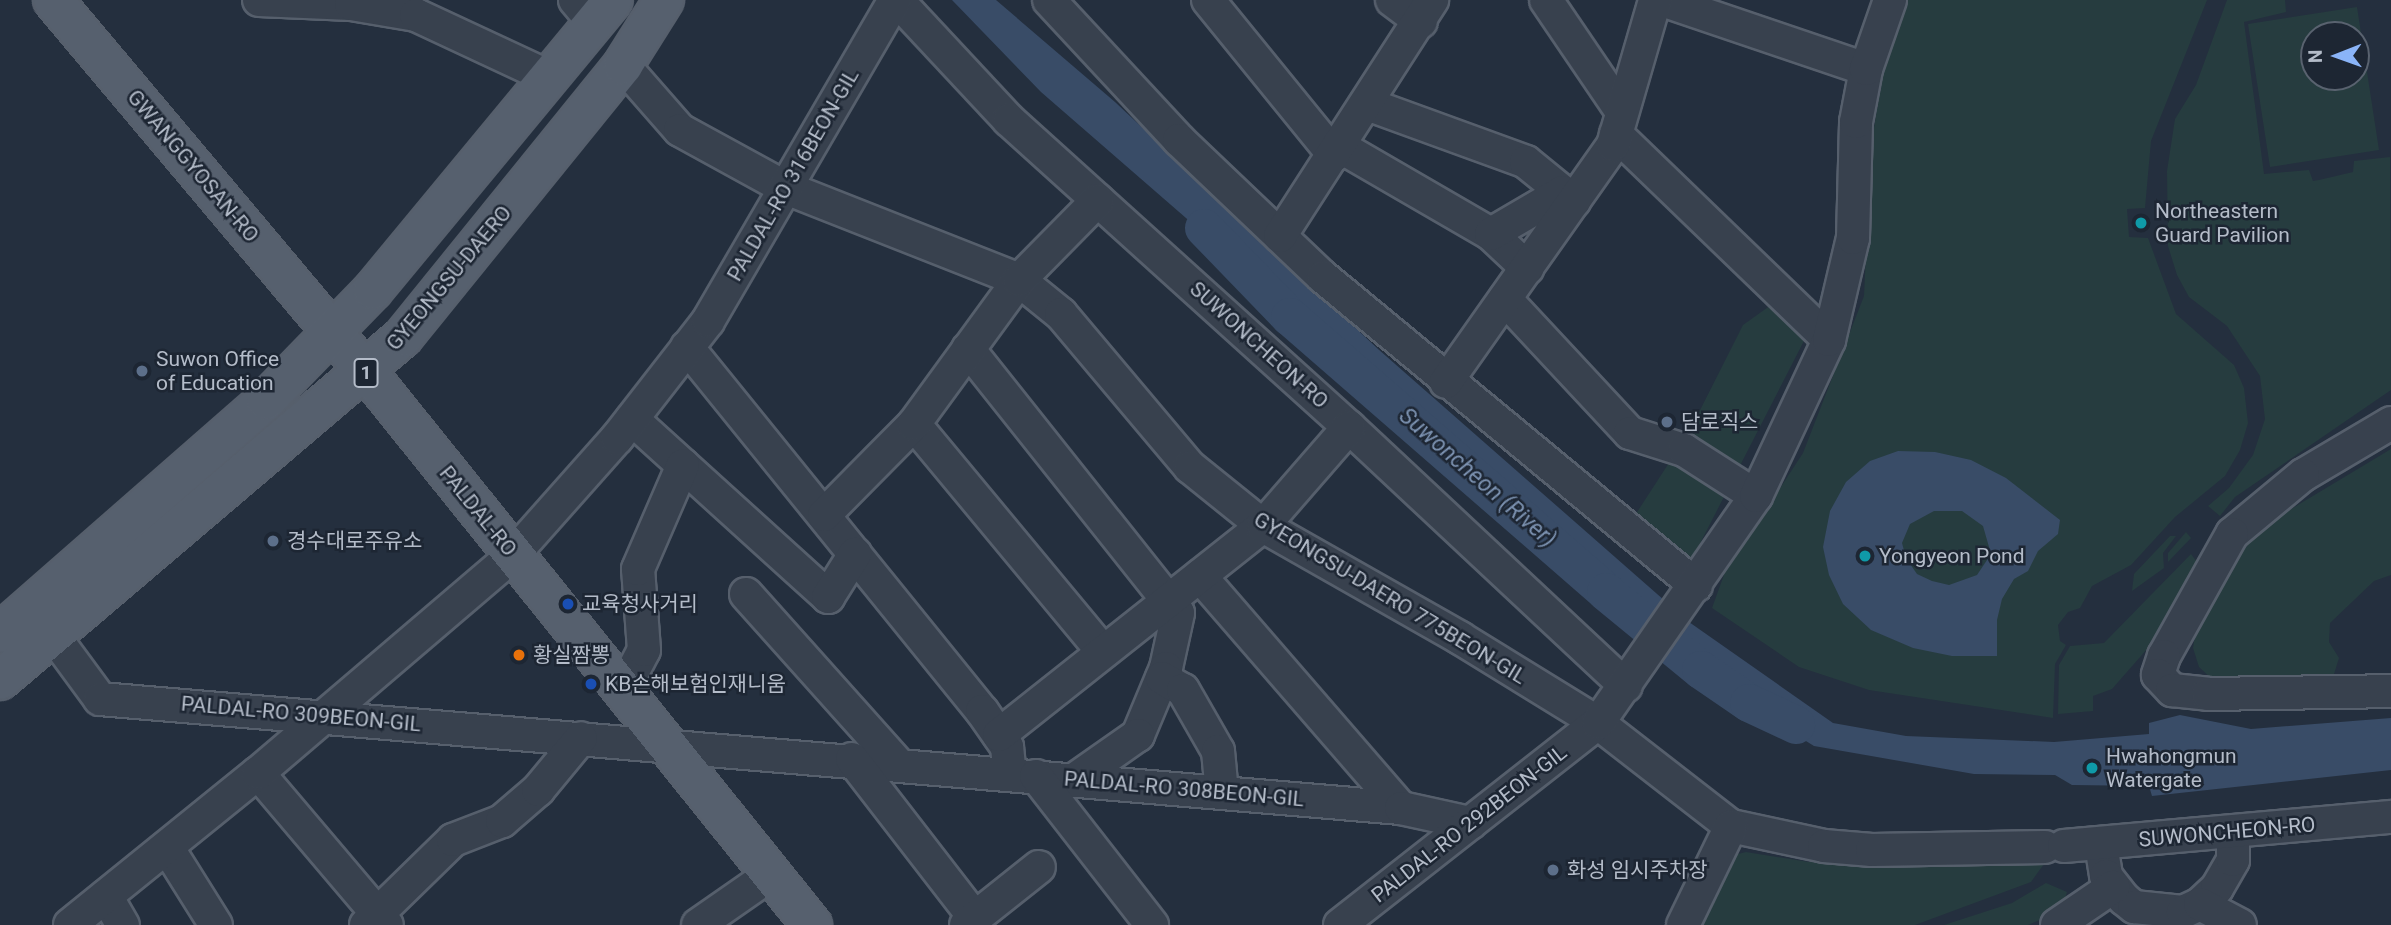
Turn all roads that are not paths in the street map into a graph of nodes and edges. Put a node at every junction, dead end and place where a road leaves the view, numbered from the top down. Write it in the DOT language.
graph roads {
  1 [pos="53,0"];
  2 [pos="259,0"];
  3 [pos="664,0"];
  4 [pos="896,0"];
  5 [pos="1049,0"];
  6 [pos="1208,0"];
  7 [pos="1392,0"];
  8 [pos="1546,0"];
  9 [pos="1654,0"];
  10 [pos="1662,0"];
  11 [pos="1890,0"];
  12 [pos="594,8"];
  13 [pos="1427,11"];
  14 [pos="623,65"];
  15 [pos="1867,69"];
  16 [pos="549,77"];
  17 [pos="1367,104"];
  18 [pos="1619,123"];
  19 [pos="1336,150"];
  20 [pos="786,188"];
  21 [pos="1568,197"];
  22 [pos="1098,200"];
  23 [pos="1490,234"];
  24 [pos="1280,236"];
  25 [pos="1527,268"];
  26 [pos="1019,280"];
  27 [pos="1505,299"];
  28 [pos="333,331"];
  29 [pos="1829,340"];
  30 [pos="687,347"];
  31 [pos="968,349"];
  32 [pos="366,373"];
  33 [pos="1446,382"];
  34 [pos="632,419"];
  35 [pos="914,424"];
  36 [pos="2391,424"];
  37 [pos="1349,427"];
  38 [pos="683,465"];
  39 [pos="1756,496"];
  40 [pos="824,516"];
  41 [pos="1264,526"];
  42 [pos="855,554"];
  43 [pos="513,555"];
  44 [pos="1200,576"];
  45 [pos="1689,591"];
  46 [pos="746,593"];
  47 [pos="1171,599"];
  48 [pos="0,633"];
  49 [pos="53,635"];
  50 [pos="1103,652"];
  51 [pos="1162,678"];
  52 [pos="0,680"];
  53 [pos="1629,680"];
  54 [pos="2391,691"];
  55 [pos="622,692"];
  56 [pos="321,716"];
  57 [pos="1598,723"];
  58 [pos="999,735"];
  59 [pos="581,738"];
  60 [pos="663,744"];
  61 [pos="852,759"];
  62 [pos="897,763"];
  63 [pos="258,773"];
  64 [pos="1023,775"];
  65 [pos="1074,780"];
  66 [pos="1222,793"];
  67 [pos="1401,808"];
  68 [pos="2391,817"];
  69 [pos="1469,823"];
  70 [pos="1731,826"];
  71 [pos="2233,832"];
  72 [pos="2101,844"];
  73 [pos="167,847"];
  74 [pos="1039,867"];
  75 [pos="770,875"];
  76 [pos="2113,887"];
  77 [pos="106,897"];
  78 [pos="2189,914"];
  79 [pos="377,921"];
  80 [pos="970,921"];
  81 [pos="70,925"];
  82 [pos="123,925"];
  83 [pos="216,925"];
  84 [pos="698,925"];
  85 [pos="813,925"];
  86 [pos="1152,925"];
  87 [pos="1340,925"];
  88 [pos="1683,925"];
  89 [pos="2057,925"];
  90 [pos="2094,925"];
  91 [pos="2239,925"];
  1 -- 28 [label="main road, GWANGGYOSAN-RO"];
  2 -- 16 [label="street"];
  3 -- 14 [label="main road, GYEONGSU-DAERO / 1"];
  4 -- 20 [label="street, PALDAL-RO 316BEON-GIL"];
  4 -- 22 [label="street, SUWONCHEON-RO"];
  5 -- 24 [label="street"];
  6 -- 19 [label="street"];
  7 -- 13 [label="street"];
  8 -- 18 [label="street"];
  9 -- 18 [label="street"];
  10 -- 15 [label="street"];
  11 -- 15 [label="street, PALDAL-RO 292BEON-GIL"];
  12 -- 16 [label="main road"];
  13 -- 17 [label="street"];
  14 -- 20 [label="street, GYEONGSU-DAERO 775BEON-GIL"];
  14 -- 32 [label="main road, GYEONGSU-DAERO / 1"];
  15 -- 29 [label="street, PALDAL-RO 292BEON-GIL"];
  16 -- 28 [label="main road"];
  17 -- 19 [label="street"];
  17 -- 21 [label="street"];
  18 -- 21 [label="street"];
  18 -- 29 [label="street"];
  19 -- 23 [label="street"];
  19 -- 24 [label="street"];
  20 -- 26 [label="street, GYEONGSU-DAERO 775BEON-GIL"];
  20 -- 30 [label="street, PALDAL-RO 316BEON-GIL"];
  21 -- 23 [label="street"];
  21 -- 25 [label="street"];
  22 -- 26 [label="street"];
  22 -- 37 [label="street, SUWONCHEON-RO"];
  23 -- 25 [label="street"];
  24 -- 33 [label="street"];
  25 -- 27 [label="street"];
  26 -- 31 [label="street"];
  26 -- 41 [label="street, GYEONGSU-DAERO 775BEON-GIL"];
  27 -- 33 [label="street"];
  27 -- 39 [label="street"];
  28 -- 32 [label="main road, PALDAL-RO"];
  28 -- 48 [label="main road"];
  29 -- 39 [label="street, PALDAL-RO 292BEON-GIL"];
  30 -- 34 [label="street, PALDAL-RO 316BEON-GIL"];
  30 -- 40 [label="street"];
  31 -- 35 [label="street"];
  31 -- 47 [label="street"];
  32 -- 43 [label="main road, PALDAL-RO"];
  32 -- 49 [label="main road, GYEONGSU-DAERO / 1"];
  33 -- 45 [label="street"];
  34 -- 38 [label="street"];
  34 -- 43 [label="street, PALDAL-RO 316BEON-GIL"];
  35 -- 40 [label="street"];
  35 -- 50 [label="street"];
  36 -- 54 [label="street"];
  37 -- 41 [label="street"];
  37 -- 53 [label="street, SUWONCHEON-RO"];
  38 -- 42 [label="street"];
  38 -- 55 [label="street"];
  39 -- 45 [label="street, PALDAL-RO 292BEON-GIL"];
  40 -- 42 [label="street"];
  41 -- 44 [label="street"];
  41 -- 57 [label="street, GYEONGSU-DAERO 775BEON-GIL"];
  42 -- 58 [label="street"];
  43 -- 55 [label="main road, PALDAL-RO"];
  43 -- 56 [label="street, PALDAL-RO 316BEON-GIL"];
  44 -- 47 [label="street"];
  44 -- 67 [label="street"];
  45 -- 53 [label="street, PALDAL-RO 292BEON-GIL"];
  46 -- 62 [label="street"];
  47 -- 50 [label="street"];
  47 -- 51 [label="street"];
  49 -- 52 [label="main road, GYEONGSU-DAERO / 1"];
  49 -- 56 [label="street, PALDAL-RO 309BEON-GIL"];
  50 -- 58 [label="street"];
  51 -- 65 [label="street"];
  51 -- 66 [label="street"];
  53 -- 57 [label="street, PALDAL-RO 292BEON-GIL"];
  55 -- 60 [label="main road, PALDAL-RO"];
  56 -- 59 [label="street, PALDAL-RO 309BEON-GIL"];
  56 -- 63 [label="street, PALDAL-RO 316BEON-GIL"];
  57 -- 69 [label="street, PALDAL-RO 292BEON-GIL"];
  57 -- 70 [label="street, GYEONGSU-DAERO 775BEON-GIL"];
  58 -- 64 [label="street"];
  59 -- 60 [label="street, PALDAL-RO 309BEON-GIL"];
  59 -- 79 [label="street"];
  60 -- 61 [label="street, PALDAL-RO 308BEON-GIL"];
  60 -- 75 [label="main road, PALDAL-RO"];
  61 -- 62 [label="street, PALDAL-RO 308BEON-GIL"];
  61 -- 80 [label="street"];
  62 -- 64 [label="street, PALDAL-RO 308BEON-GIL"];
  63 -- 73 [label="street, PALDAL-RO 316BEON-GIL"];
  63 -- 79 [label="street"];
  64 -- 65 [label="street, PALDAL-RO 308BEON-GIL"];
  64 -- 86 [label="street"];
  65 -- 66 [label="street, PALDAL-RO 308BEON-GIL"];
  66 -- 67 [label="street, PALDAL-RO 308BEON-GIL"];
  67 -- 69 [label="street, PALDAL-RO 308BEON-GIL"];
  68 -- 71 [label="street, SUWONCHEON-RO"];
  69 -- 87 [label="street, PALDAL-RO 292BEON-GIL"];
  70 -- 72 [label="street, SUWONCHEON-RO"];
  70 -- 88 [label="street"];
  71 -- 72 [label="street, SUWONCHEON-RO"];
  71 -- 78 [label="street"];
  72 -- 76 [label="street"];
  73 -- 77 [label="street, PALDAL-RO 316BEON-GIL"];
  73 -- 83 [label="street"];
  74 -- 80 [label="street"];
  75 -- 84 [label="street"];
  75 -- 85 [label="main road, PALDAL-RO"];
  76 -- 78 [label="street"];
  76 -- 89 [label="street"];
  76 -- 90 [label="street"];
  77 -- 81 [label="street, PALDAL-RO 316BEON-GIL"];
  77 -- 82 [label="street"];
  78 -- 91 [label="street"];
}
